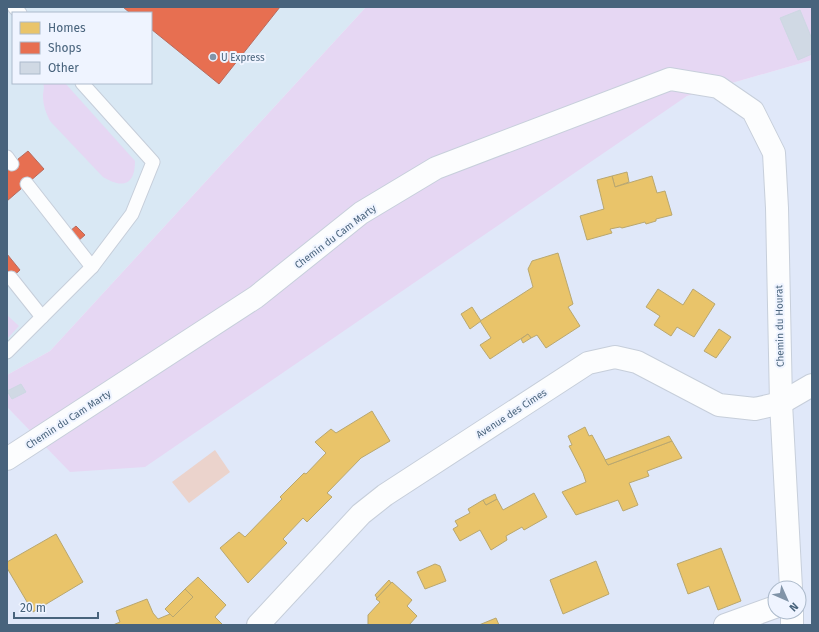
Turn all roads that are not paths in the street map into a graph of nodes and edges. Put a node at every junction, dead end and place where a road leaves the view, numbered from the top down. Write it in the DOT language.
graph roads {
  1 [pos="83,84"];
  2 [pos="718,87"];
  3 [pos="27,184"];
  4 [pos="92,267"];
  5 [pos="11,278"];
  6 [pos="42,317"];
  7 [pos="7,352"];
  8 [pos="812,385"];
  9 [pos="781,403"];
  10 [pos="7,459"];
  11 [pos="791,580"];
  12 [pos="767,610"];
  13 [pos="258,625"];
  14 [pos="725,625"];
  1 -- 4 [label="lane"];
  2 -- 9 [label="street, Chemin du Hourat"];
  2 -- 10 [label="street, Chemin du Cam Marty"];
  3 -- 4 [label="lane"];
  4 -- 6 [label="lane"];
  5 -- 6 [label="lane"];
  6 -- 7 [label="lane"];
  8 -- 9 [label="street, Avenue des Cimes"];
  9 -- 11 [label="street, Chemin du Hourat"];
  9 -- 13 [label="street, Avenue des Cimes"];
  12 -- 14 [label="street"];
}
